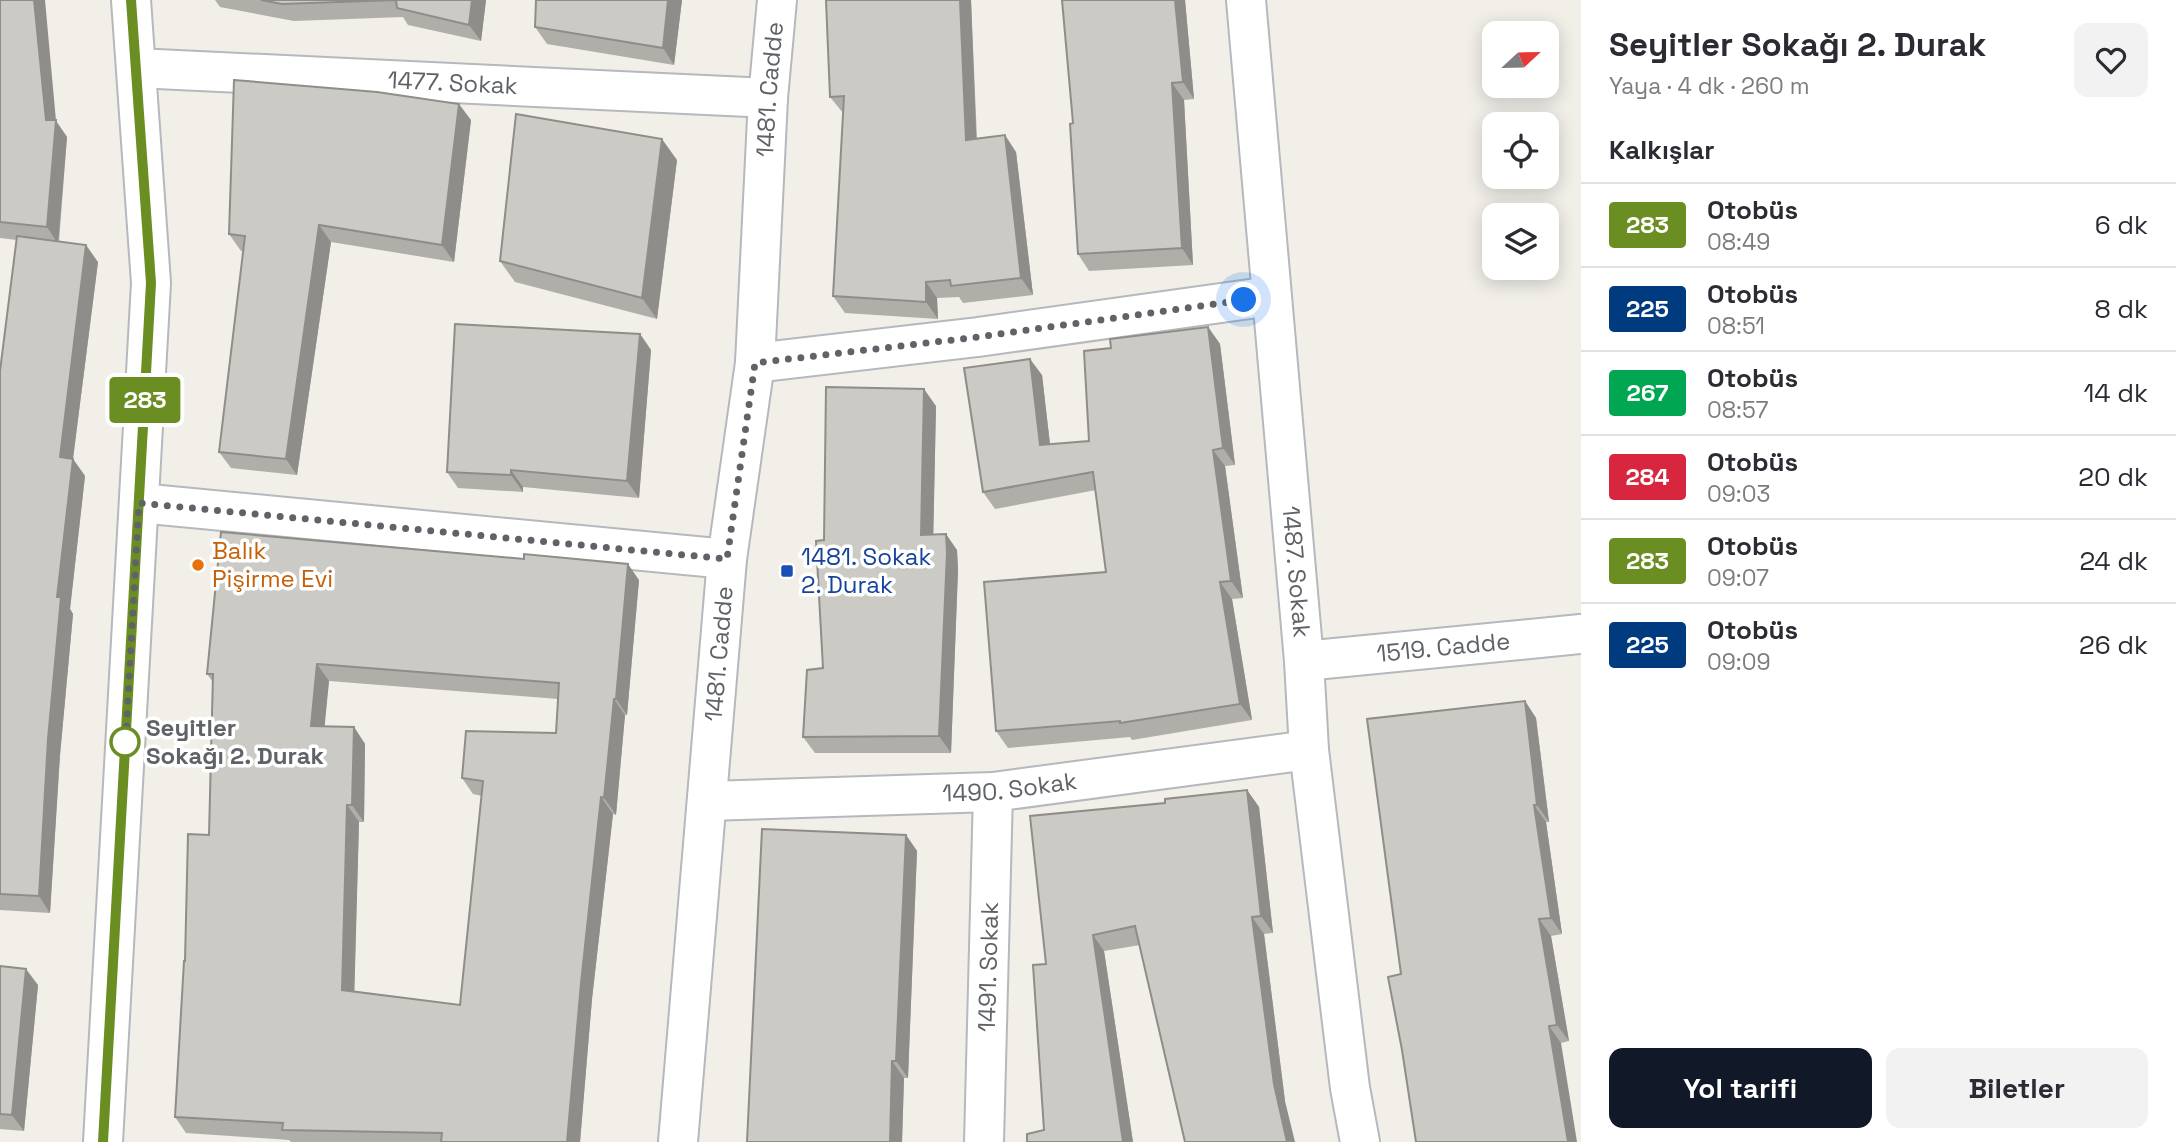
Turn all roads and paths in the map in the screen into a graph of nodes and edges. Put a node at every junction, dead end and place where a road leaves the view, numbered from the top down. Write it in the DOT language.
graph roads {
  1 [pos="131,0"];
  2 [pos="778,0"];
  3 [pos="1246,0"];
  4 [pos="136,68"];
  5 [pos="768,98"];
  6 [pos="1271,296"];
  7 [pos="755,363"];
  8 [pos="139,503"];
  9 [pos="727,559"];
  10 [pos="1581,634"];
  11 [pos="1304,661"];
  12 [pos="1308,750"];
  13 [pos="993,792"];
  14 [pos="707,801"];
  15 [pos="103,1142"];
  16 [pos="678,1142"];
  17 [pos="984,1142"];
  18 [pos="1360,1142"];
  1 -- 4 [label="street"];
  2 -- 5 [label="street, 1481. Cadde"];
  3 -- 6 [label="street, 1487. Sokak"];
  4 -- 5 [label="street, 1477. Sokak"];
  4 -- 8 [label="street"];
  5 -- 7 [label="street, 1481. Cadde"];
  6 -- 7 [label="street"];
  6 -- 11 [label="street, 1487. Sokak"];
  7 -- 9 [label="street, 1481. Cadde"];
  8 -- 9 [label="street"];
  8 -- 15 [label="street"];
  9 -- 14 [label="street, 1481. Cadde"];
  10 -- 11 [label="street, 1519. Cadde"];
  11 -- 12 [label="street, 1487. Sokak"];
  12 -- 13 [label="street, 1490. Sokak"];
  12 -- 18 [label="street, 1487. Sokak"];
  13 -- 14 [label="street, 1490. Sokak"];
  13 -- 17 [label="street, 1491. Sokak"];
  14 -- 16 [label="street, 1481. Cadde"];
}
